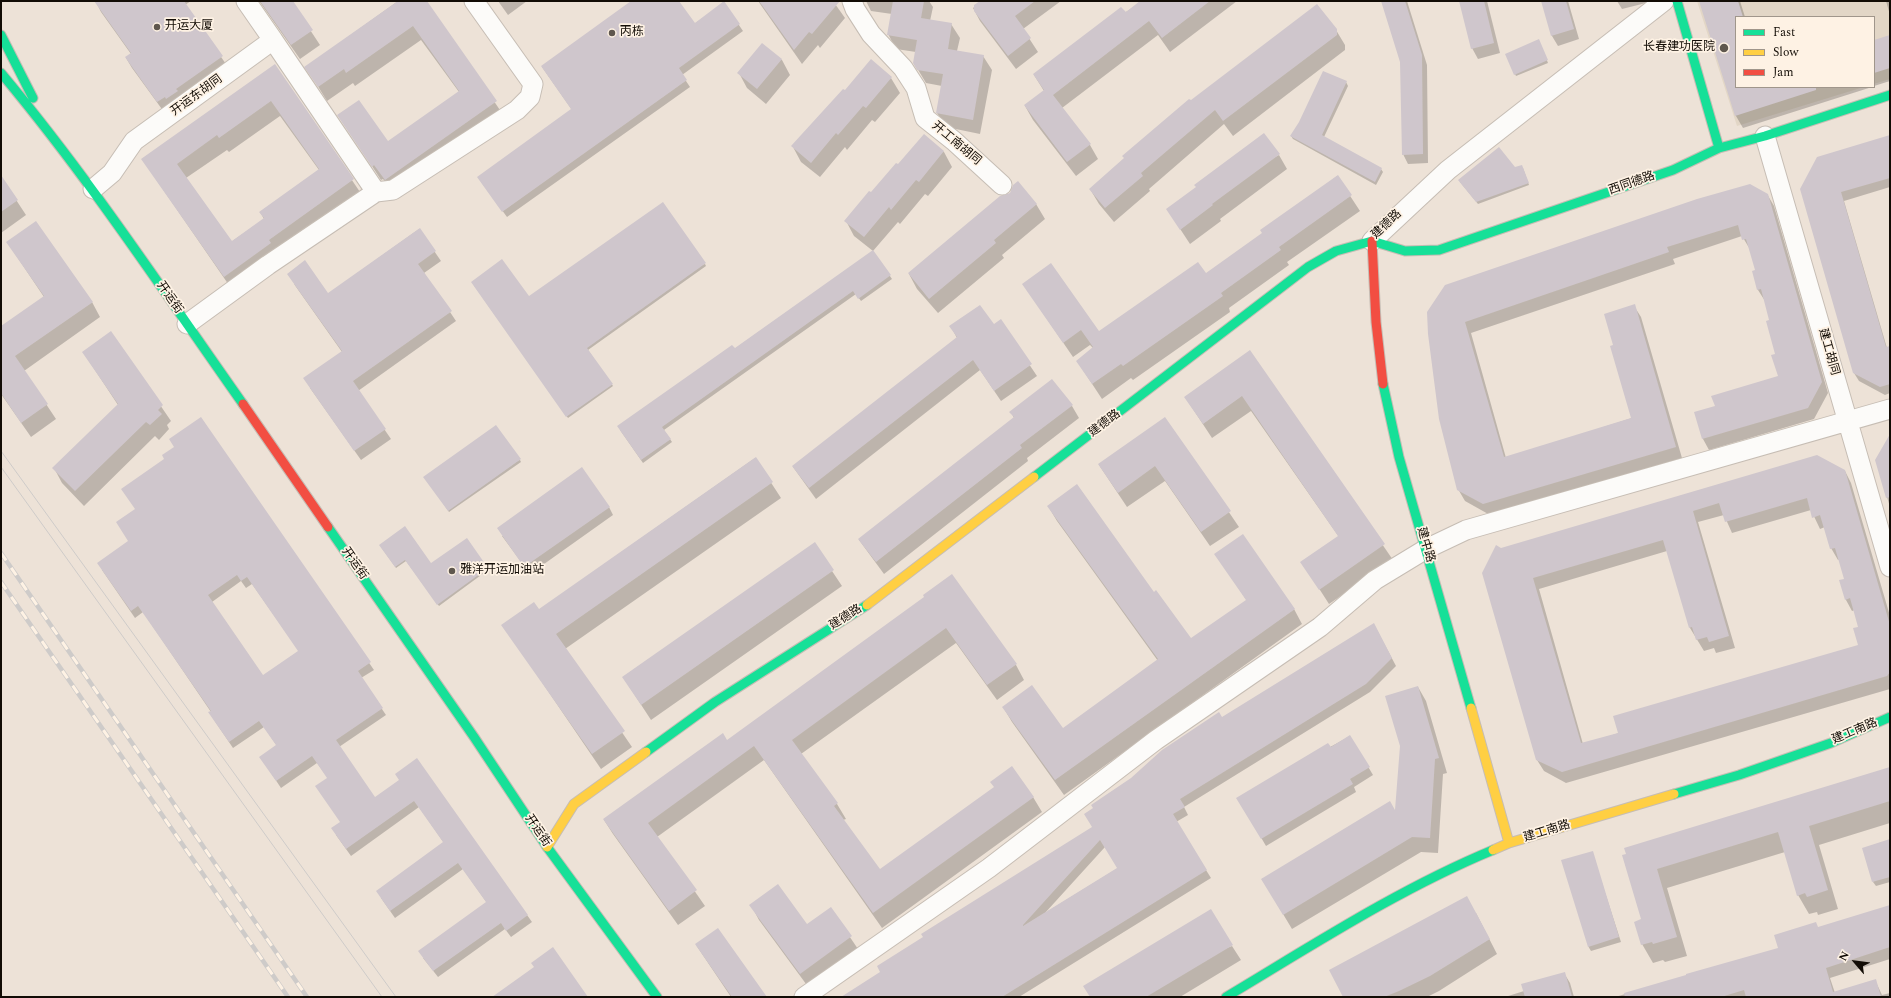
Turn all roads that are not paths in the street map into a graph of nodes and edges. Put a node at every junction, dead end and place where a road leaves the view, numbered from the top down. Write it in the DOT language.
graph roads {
  1 [pos="246,1"];
  2 [pos="474,1"];
  3 [pos="852,1"];
  4 [pos="1664,1"];
  5 [pos="1677,1"];
  6 [pos="1,35"];
  7 [pos="273,40"];
  8 [pos="1,73"];
  9 [pos="1890,95"];
  10 [pos="50,132"];
  11 [pos="1765,136"];
  12 [pos="1720,148"];
  13 [pos="1002,185"];
  14 [pos="93,189"];
  15 [pos="376,192"];
  16 [pos="1372,241"];
  17 [pos="187,324"];
  18 [pos="1890,409"];
  19 [pos="1848,421"];
  20 [pos="1426,549"];
  21 [pos="1890,567"];
  22 [pos="1890,717"];
  23 [pos="1509,844"];
  24 [pos="547,847"];
  25 [pos="657,997"];
  26 [pos="804,997"];
  27 [pos="1226,997"];
  1 -- 7 [label="street"];
  2 -- 15 [label="street"];
  3 -- 13 [label="street, 开工南胡同"];
  4 -- 16 [label="street, 建德路"];
  5 -- 12 [label="street"];
  6 -- 10 [label="street, 开运街"];
  7 -- 14 [label="street, 开运东胡同"];
  7 -- 15 [label="street"];
  8 -- 10 [label="street, 开运街"];
  9 -- 11 [label="street, 西同德路"];
  10 -- 14 [label="street, 开运街"];
  11 -- 12 [label="street, 西同德路"];
  11 -- 19 [label="street, 建工胡同"];
  12 -- 16 [label="street, 西同德路"];
  14 -- 17 [label="street, 开运街"];
  15 -- 17 [label="street"];
  16 -- 20 [label="street, 建中路"];
  16 -- 24 [label="street, 建德路"];
  17 -- 24 [label="street, 开运街"];
  18 -- 19 [label="street"];
  19 -- 20 [label="street"];
  19 -- 21 [label="street, 建工胡同"];
  20 -- 23 [label="street, 建中路"];
  20 -- 26 [label="street"];
  22 -- 23 [label="street, 建工南路"];
  23 -- 27 [label="street, 建工南路"];
  24 -- 25 [label="street, 开运街"];
}
